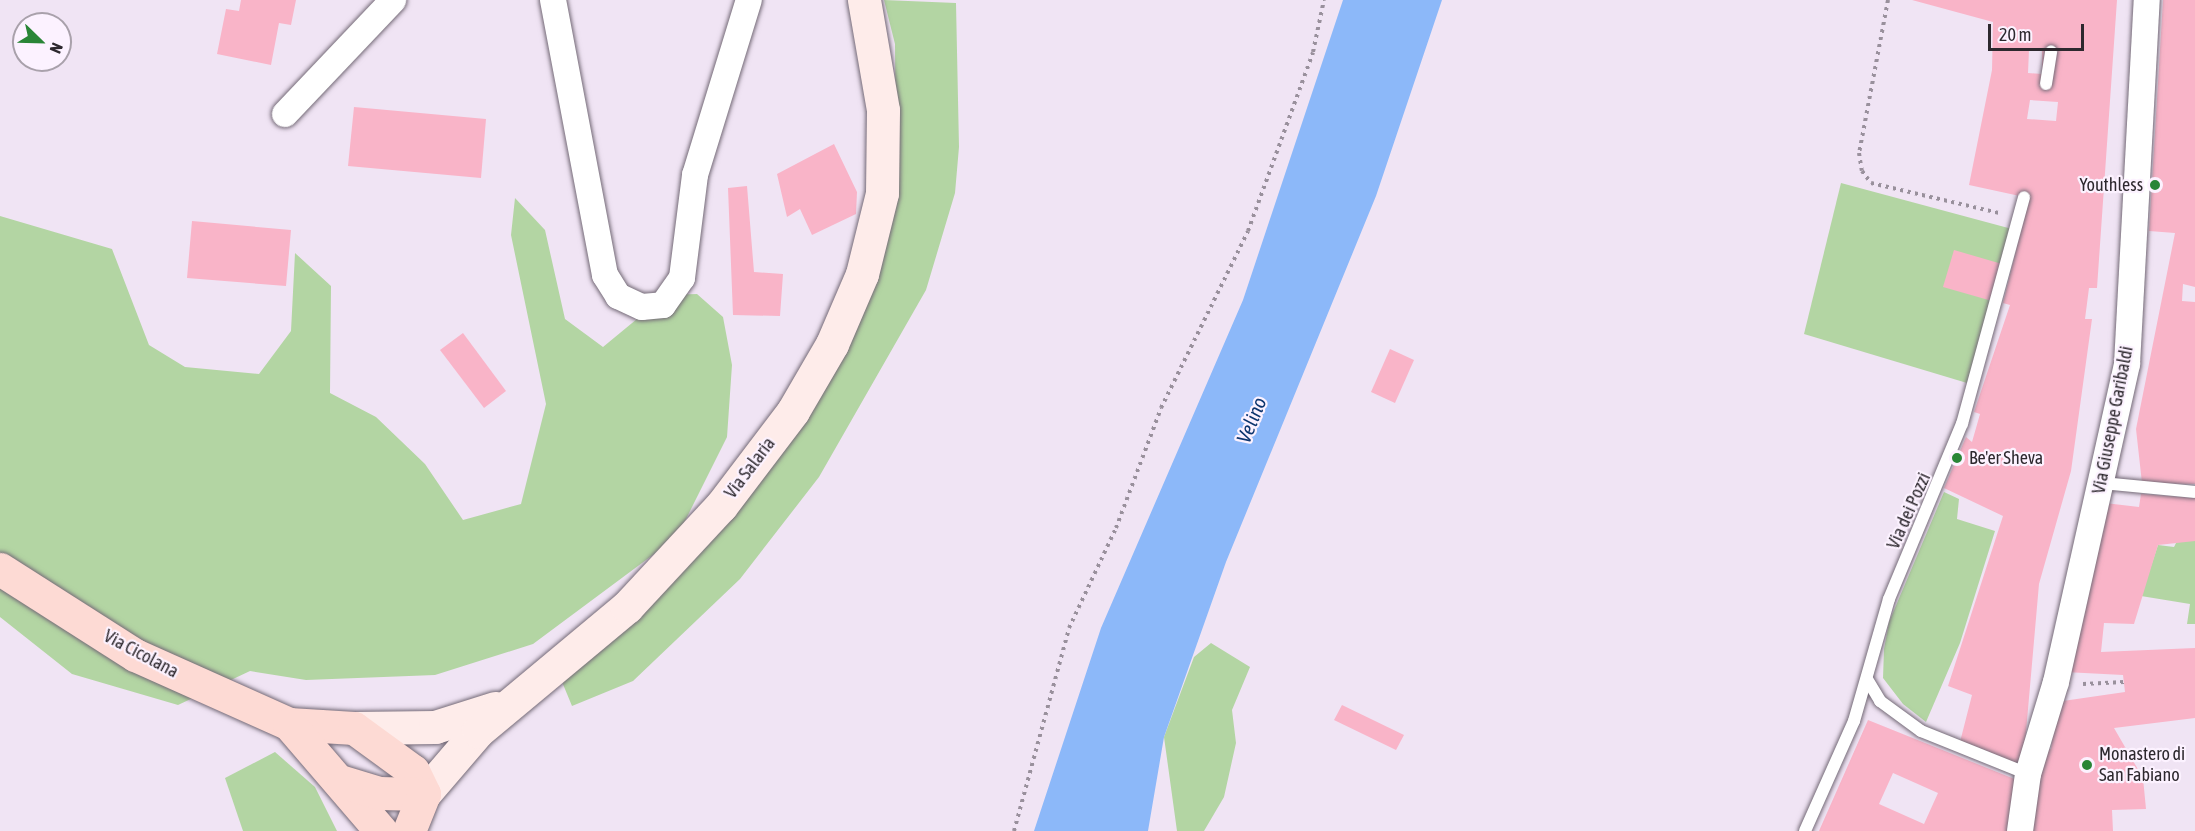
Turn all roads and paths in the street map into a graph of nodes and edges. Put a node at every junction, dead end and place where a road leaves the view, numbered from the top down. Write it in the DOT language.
graph roads {
  1 [pos="393,0"];
  2 [pos="553,0"];
  3 [pos="749,0"];
  4 [pos="864,0"];
  5 [pos="1324,0"];
  6 [pos="1888,0"];
  7 [pos="2147,0"];
  8 [pos="2050,51"];
  9 [pos="2046,84"];
  10 [pos="285,114"];
  11 [pos="2024,197"];
  12 [pos="2018,218"];
  13 [pos="2103,483"];
  14 [pos="2195,492"];
  15 [pos="0,569"];
  16 [pos="1868,679"];
  17 [pos="2124,682"];
  18 [pos="2075,684"];
  19 [pos="516,700"];
  20 [pos="289,724"];
  21 [pos="354,728"];
  22 [pos="2028,774"];
  23 [pos="343,782"];
  24 [pos="424,795"];
  25 [pos="381,831"];
  26 [pos="409,831"];
  27 [pos="1014,831"];
  28 [pos="1805,831"];
  29 [pos="2020,831"];
  1 -- 10 [label="street"];
  2 -- 3 [label="street"];
  4 -- 19 [label="main road, Via Salaria"];
  5 -- 27 [label="path"];
  6 -- 12 [label="path"];
  7 -- 13 [label="street, Via Giuseppe Garibaldi"];
  8 -- 9 [label="lane"];
  11 -- 12 [label="lane, Via dei Pozzi"];
  12 -- 16 [label="lane, Via dei Pozzi"];
  13 -- 14 [label="lane"];
  13 -- 22 [label="street, Via Giuseppe Garibaldi"];
  15 -- 20 [label="main road, Via Cicolana"];
  16 -- 22 [label="lane"];
  16 -- 28 [label="lane, Via dei Pozzi"];
  17 -- 18 [label="path"];
  19 -- 21 [label="main road"];
  19 -- 24 [label="main road, Via Salaria"];
  20 -- 21 [label="main road"];
  20 -- 23 [label="main road"];
  21 -- 24 [label="main road"];
  22 -- 29 [label="street, Via Giuseppe Garibaldi"];
  23 -- 24 [label="main road"];
  23 -- 25 [label="main road"];
  24 -- 26 [label="main road, Via Salaria"];
}
